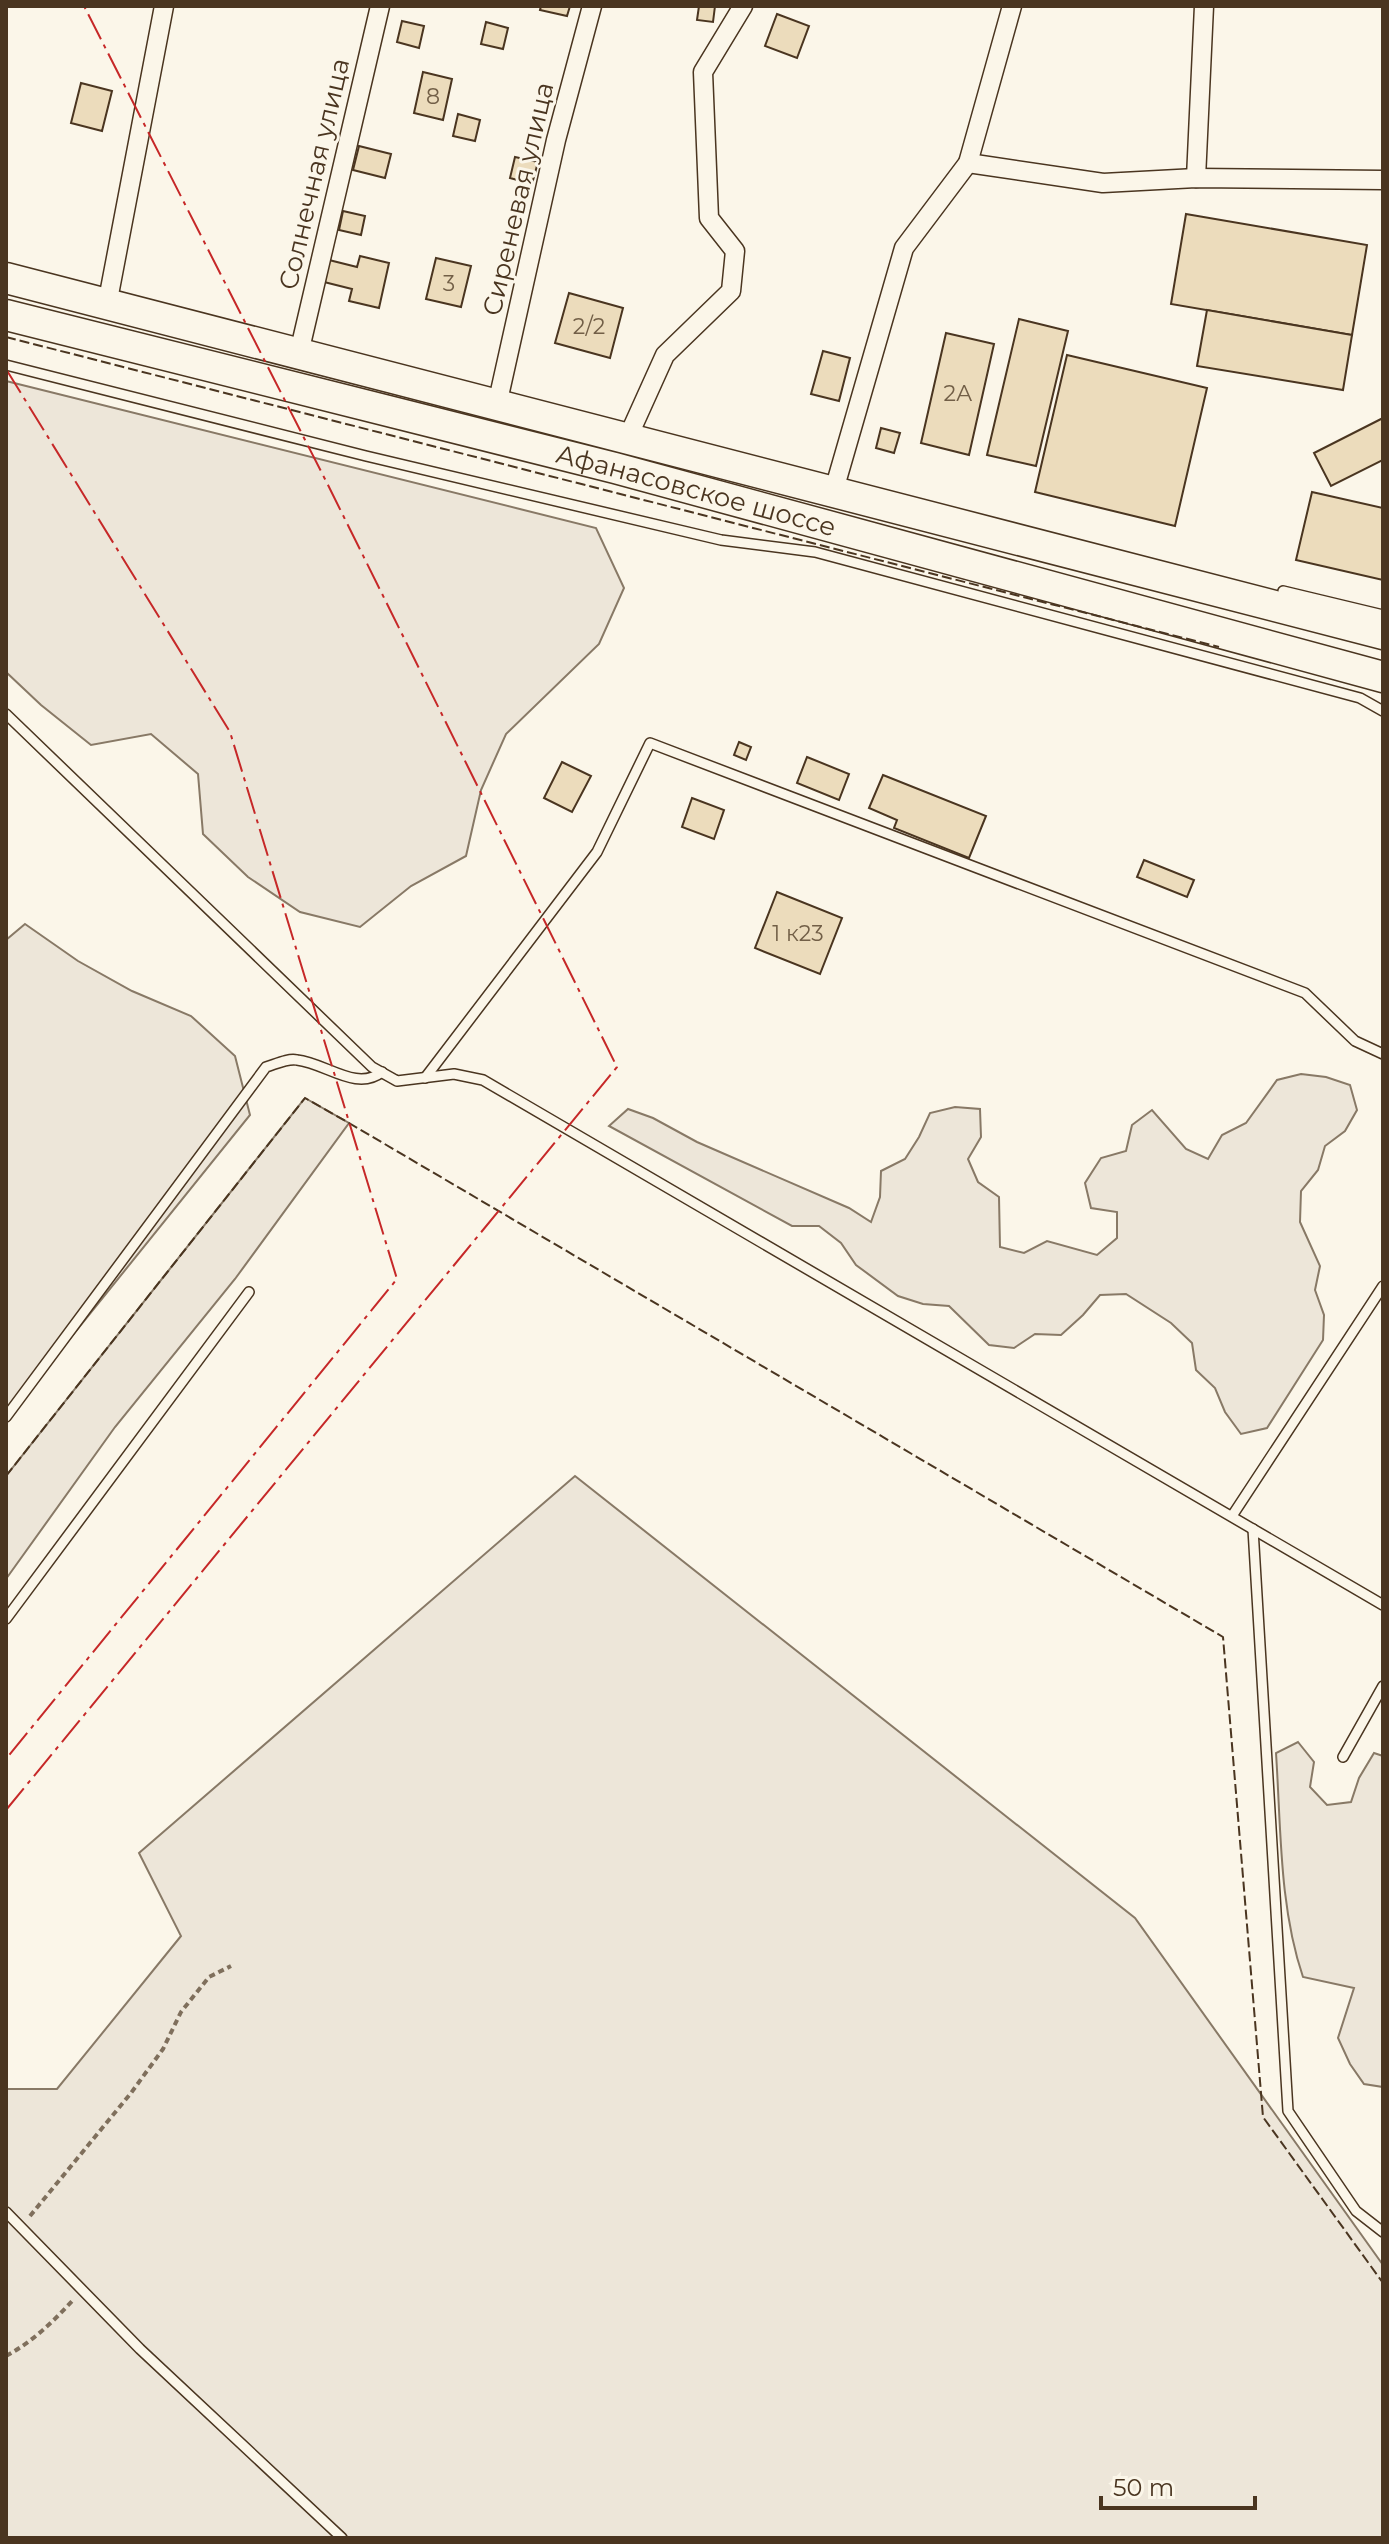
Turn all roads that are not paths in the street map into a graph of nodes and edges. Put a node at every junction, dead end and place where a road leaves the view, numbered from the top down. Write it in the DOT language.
graph roads {
  1 [pos="164,6"];
  2 [pos="380,6"];
  3 [pos="592,6"];
  4 [pos="743,6"];
  5 [pos="1012,6"];
  6 [pos="1204,6"];
  7 [pos="968,163"];
  8 [pos="1196,178"];
  9 [pos="1383,180"];
  10 [pos="6,278"];
  11 [pos="107,305"];
  12 [pos="6,315"];
  13 [pos="299,353"];
  14 [pos="6,365"];
  15 [pos="497,405"];
  16 [pos="628,437"];
  17 [pos="834,490"];
  18 [pos="1283,591"];
  19 [pos="1383,615"];
  20 [pos="1383,634"];
  21 [pos="1383,677"];
  22 [pos="1383,711"];
  23 [pos="6,714"];
  24 [pos="1383,1054"];
  25 [pos="382,1072"];
  26 [pos="425,1078"];
  27 [pos="1383,1286"];
  28 [pos="249,1292"];
  29 [pos="6,1417"];
  30 [pos="1232,1516"];
  31 [pos="1253,1529"];
  32 [pos="1383,1605"];
  33 [pos="6,1619"];
  34 [pos="1383,1686"];
  35 [pos="1343,1757"];
  36 [pos="6,2212"];
  37 [pos="1383,2232"];
  38 [pos="342,2538"];
  1 -- 11 [label="street"];
  2 -- 13 [label="street, Солнечная улица"];
  3 -- 15 [label="street, Сиреневая улица"];
  4 -- 16 [label="street"];
  5 -- 7 [label="street"];
  6 -- 8 [label="street"];
  7 -- 8 [label="street"];
  7 -- 17 [label="street"];
  8 -- 9 [label="street"];
  10 -- 11 [label="main road, Афанасовское шоссе"];
  11 -- 13 [label="main road, Афанасовское шоссе"];
  12 -- 21 [label="main road, Афанасовское шоссе"];
  13 -- 15 [label="main road, Афанасовское шоссе"];
  14 -- 22 [label="lane"];
  15 -- 16 [label="main road, Афанасовское шоссе"];
  16 -- 17 [label="main road, Афанасовское шоссе"];
  17 -- 20 [label="main road, Афанасовское шоссе"];
  18 -- 19 [label="lane"];
  23 -- 25 [label="lane"];
  24 -- 26 [label="lane"];
  25 -- 26 [label="lane"];
  25 -- 29 [label="lane"];
  26 -- 30 [label="lane"];
  27 -- 30 [label="lane"];
  28 -- 33 [label="lane"];
  30 -- 31 [label="lane"];
  31 -- 32 [label="lane"];
  31 -- 37 [label="lane"];
  34 -- 35 [label="lane"];
  36 -- 38 [label="lane"];
}
